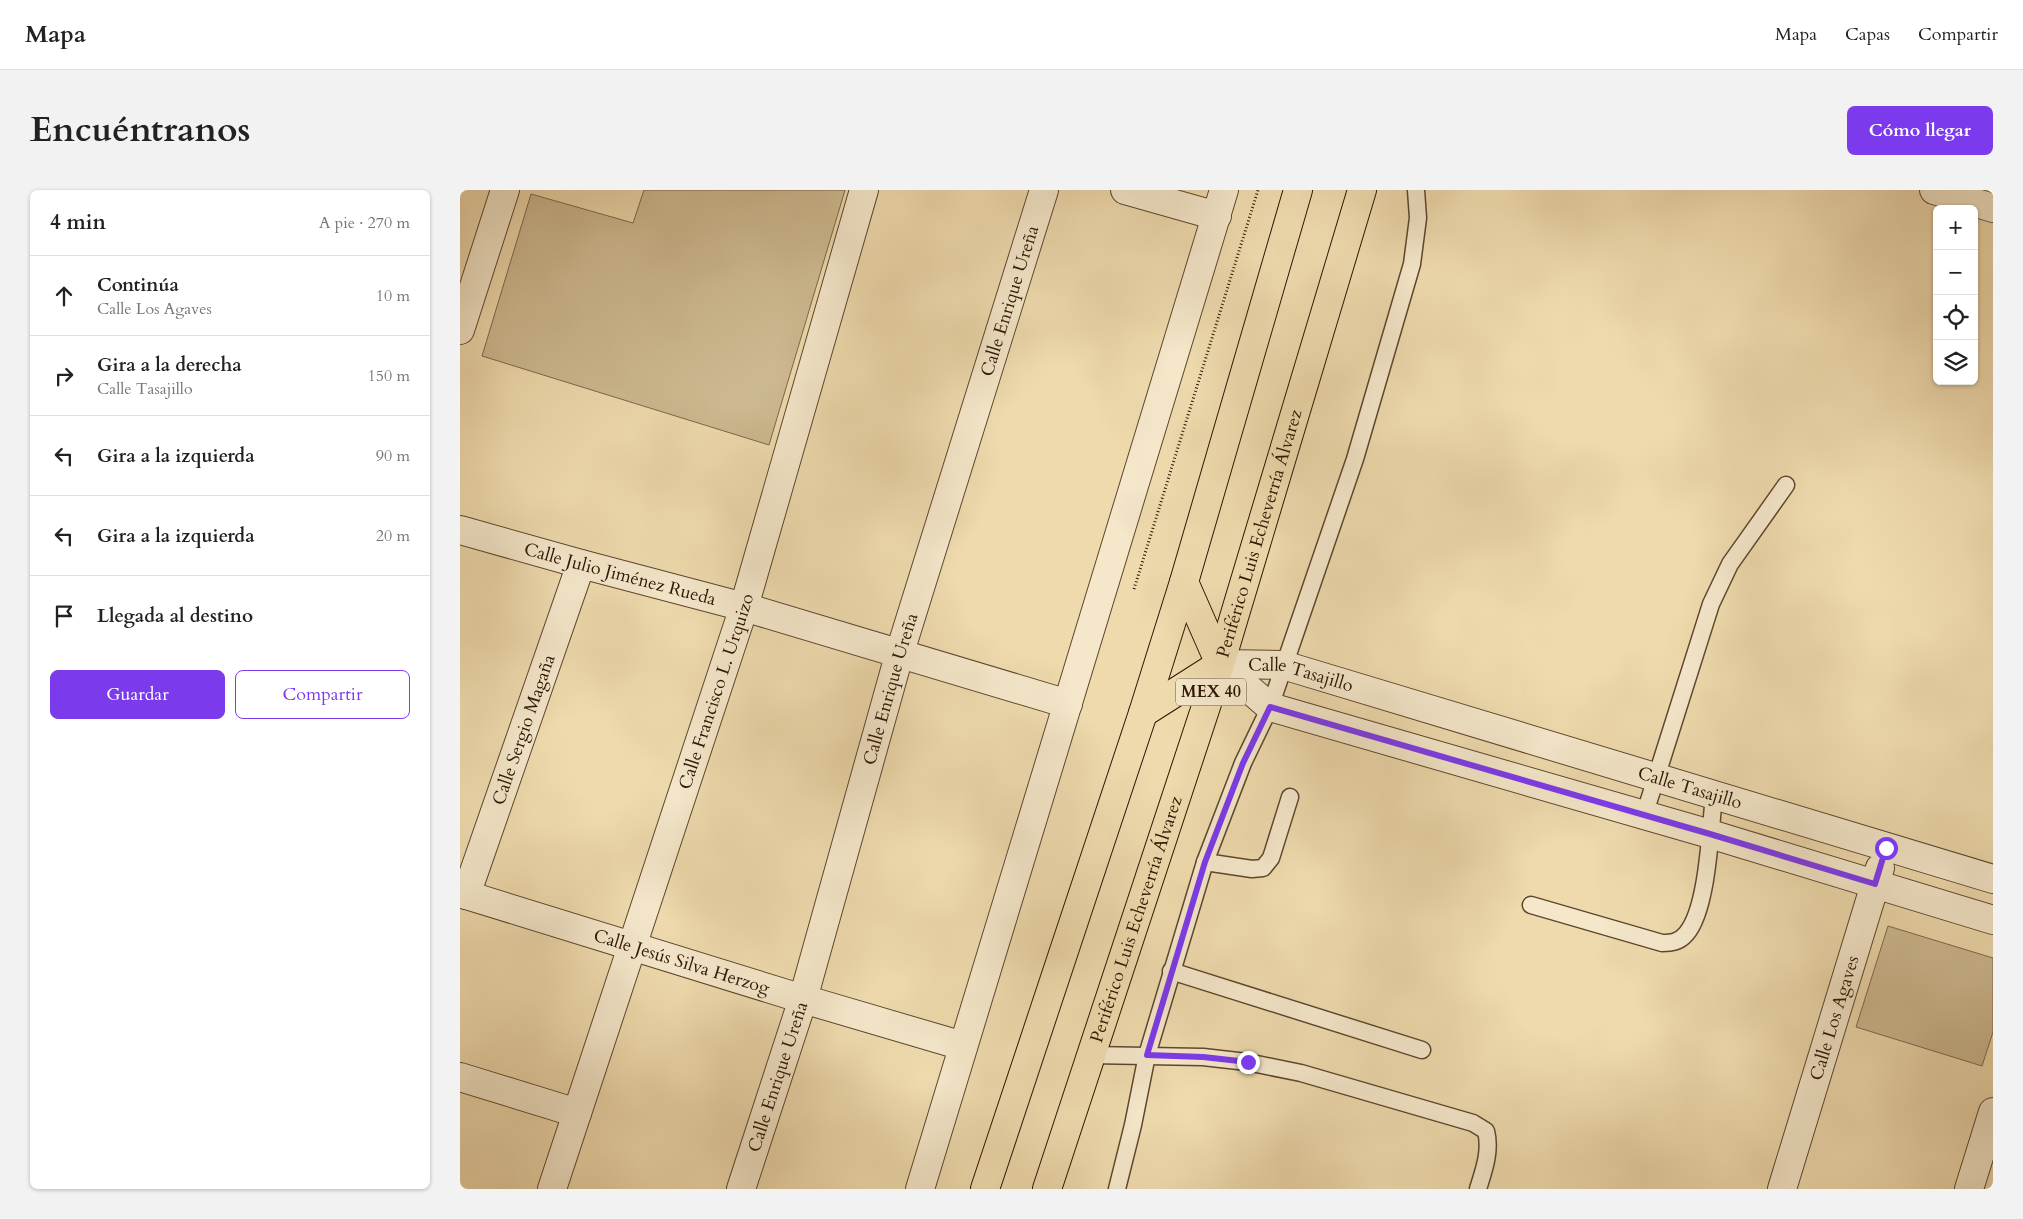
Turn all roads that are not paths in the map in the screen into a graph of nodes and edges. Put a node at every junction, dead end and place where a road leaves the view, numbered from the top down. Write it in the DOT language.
graph roads {
  1 [pos="503,190"];
  2 [pos="864,190"];
  3 [pos="1044,190"];
  4 [pos="1125,190"];
  5 [pos="1224,190"];
  6 [pos="1298,190"];
  7 [pos="1362,190"];
  8 [pos="1416,190"];
  9 [pos="1934,190"];
  10 [pos="1993,208"];
  11 [pos="1217,216"];
  12 [pos="460,330"];
  13 [pos="1786,485"];
  14 [pos="460,530"];
  15 [pos="580,564"];
  16 [pos="1184,582"];
  17 [pos="744,607"];
  18 [pos="900,652"];
  19 [pos="1220,664"];
  20 [pos="1283,665"];
  21 [pos="1068,704"];
  22 [pos="1270,707"];
  23 [pos="1143,714"];
  24 [pos="1655,778"];
  25 [pos="1714,796"];
  26 [pos="1290,797"];
  27 [pos="1644,816"];
  28 [pos="1710,834"];
  29 [pos="1886,848"];
  30 [pos="1205,862"];
  31 [pos="1993,879"];
  32 [pos="1875,884"];
  33 [pos="463,894"];
  34 [pos="1531,904"];
  35 [pos="1993,920"];
  36 [pos="633,947"];
  37 [pos="1171,971"];
  38 [pos="803,999"];
  39 [pos="963,1046"];
  40 [pos="1422,1050"];
  41 [pos="1090,1055"];
  42 [pos="1147,1055"];
  43 [pos="460,1077"];
  44 [pos="1993,1112"];
  45 [pos="577,1113"];
  46 [pos="1048,1187"];
  47 [pos="552,1189"];
  48 [pos="742,1189"];
  49 [pos="920,1189"];
  50 [pos="985,1189"];
  51 [pos="1117,1189"];
  52 [pos="1478,1189"];
  53 [pos="1782,1189"];
  54 [pos="1969,1189"];
  1 -- 12 [label="street"];
  2 -- 17 [label="street, Calle Francisco L. Urquizo"];
  3 -- 18 [label="street, Calle Enrique Ureña"];
  4 -- 11 [label="street"];
  5 -- 11 [label="street"];
  6 -- 16 [label="highway, MEX 40"];
  7 -- 19 [label="highway, Periférico Luis Echeverría Álvarez / MEX 40"];
  8 -- 20 [label="lane"];
  9 -- 10 [label="street"];
  11 -- 21 [label="street"];
  13 -- 24 [label="lane"];
  14 -- 15 [label="street, Calle Julio Jiménez Rueda"];
  15 -- 17 [label="street, Calle Julio Jiménez Rueda"];
  15 -- 33 [label="street, Calle Sergio Magaña"];
  16 -- 19 [label="highway"];
  16 -- 23 [label="highway, MEX 40"];
  17 -- 18 [label="street, Calle Julio Jiménez Rueda"];
  17 -- 36 [label="street, Calle Francisco L. Urquizo"];
  18 -- 21 [label="street, Calle Julio Jiménez Rueda"];
  18 -- 38 [label="street, Calle Enrique Ureña"];
  19 -- 20 [label="street, Calle Tasajillo"];
  19 -- 22 [label="street, Calle Tasajillo"];
  19 -- 23 [label="highway"];
  19 -- 41 [label="highway, Periférico Luis Echeverría Álvarez / MEX 40"];
  20 -- 22 [label="lane"];
  20 -- 24 [label="street, Calle Tasajillo"];
  21 -- 39 [label="street"];
  22 -- 27 [label="street, Calle Tasajillo"];
  22 -- 30 [label="lane"];
  23 -- 50 [label="highway, MEX 40"];
  24 -- 25 [label="street, Calle Tasajillo"];
  24 -- 27 [label="lane"];
  25 -- 28 [label="lane"];
  25 -- 29 [label="street, Calle Tasajillo"];
  26 -- 30 [label="lane"];
  27 -- 28 [label="street, Calle Tasajillo"];
  28 -- 32 [label="street, Calle Tasajillo"];
  28 -- 34 [label="lane"];
  29 -- 31 [label="street, Calle Tasajillo"];
  29 -- 32 [label="street, Calle Los Agaves"];
  30 -- 37 [label="lane"];
  32 -- 35 [label="street, Calle Tasajillo"];
  32 -- 53 [label="street, Calle Los Agaves"];
  33 -- 36 [label="street, Calle Jesús Silva Herzog"];
  36 -- 38 [label="street, Calle Jesús Silva Herzog"];
  36 -- 45 [label="street, Calle Francisco L. Urquizo"];
  37 -- 40 [label="lane"];
  37 -- 42 [label="lane"];
  38 -- 39 [label="street, Calle Jesús Silva Herzog"];
  38 -- 48 [label="street, Calle Enrique Ureña"];
  39 -- 49 [label="street"];
  41 -- 42 [label="lane"];
  41 -- 46 [label="highway, Periférico Luis Echeverría Álvarez / MEX 40"];
  42 -- 51 [label="lane"];
  42 -- 52 [label="lane"];
  43 -- 45 [label="street"];
  44 -- 54 [label="street"];
  45 -- 47 [label="street, Calle Francisco L. Urquizo"];
}
